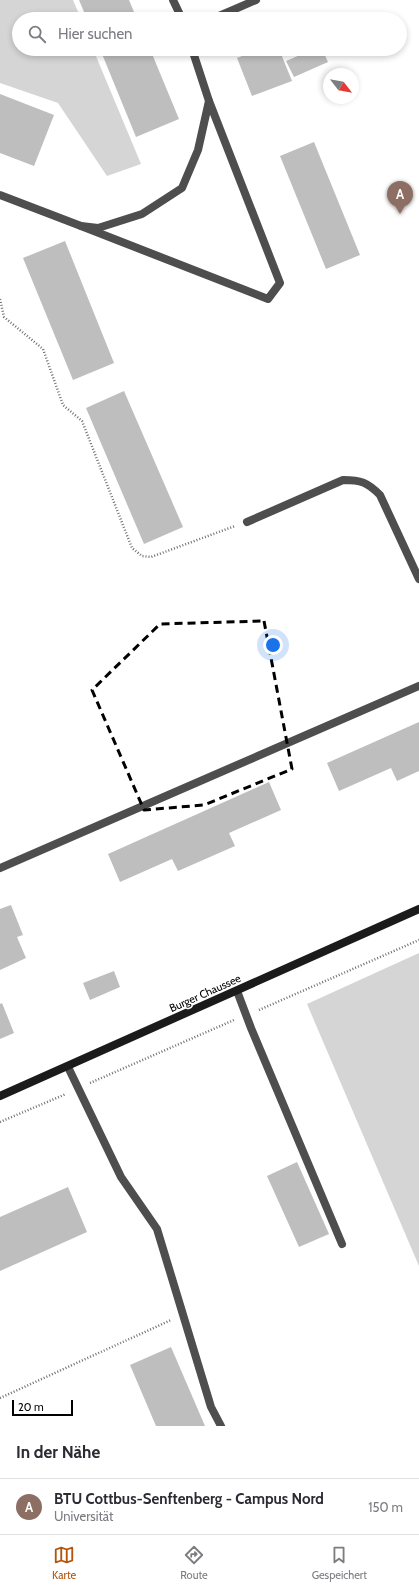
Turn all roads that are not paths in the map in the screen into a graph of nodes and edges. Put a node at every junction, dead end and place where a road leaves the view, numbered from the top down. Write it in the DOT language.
graph roads {
  1 [pos="173,0"];
  2 [pos="256,0"];
  3 [pos="179,12"];
  4 [pos="228,12"];
  5 [pos="194,56"];
  6 [pos="209,101"];
  7 [pos="0,195"];
  8 [pos="81,226"];
  9 [pos="247,522"];
  10 [pos="419,579"];
  11 [pos="419,686"];
  12 [pos="0,868"];
  13 [pos="419,909"];
  14 [pos="238,991"];
  15 [pos="68,1067"];
  16 [pos="0,1096"];
  17 [pos="342,1244"];
  18 [pos="221,1426"];
  1 -- 3 [label="lane"];
  2 -- 4 [label="lane"];
  5 -- 6 [label="lane"];
  6 -- 8 [label="lane"];
  6 -- 8 [label="lane"];
  7 -- 8 [label="lane"];
  9 -- 10 [label="lane"];
  11 -- 12 [label="lane"];
  13 -- 14 [label="main road, Burger Chaussee"];
  14 -- 15 [label="main road, Burger Chaussee"];
  14 -- 17 [label="lane"];
  15 -- 16 [label="main road, Burger Chaussee"];
  15 -- 18 [label="lane"];
}
